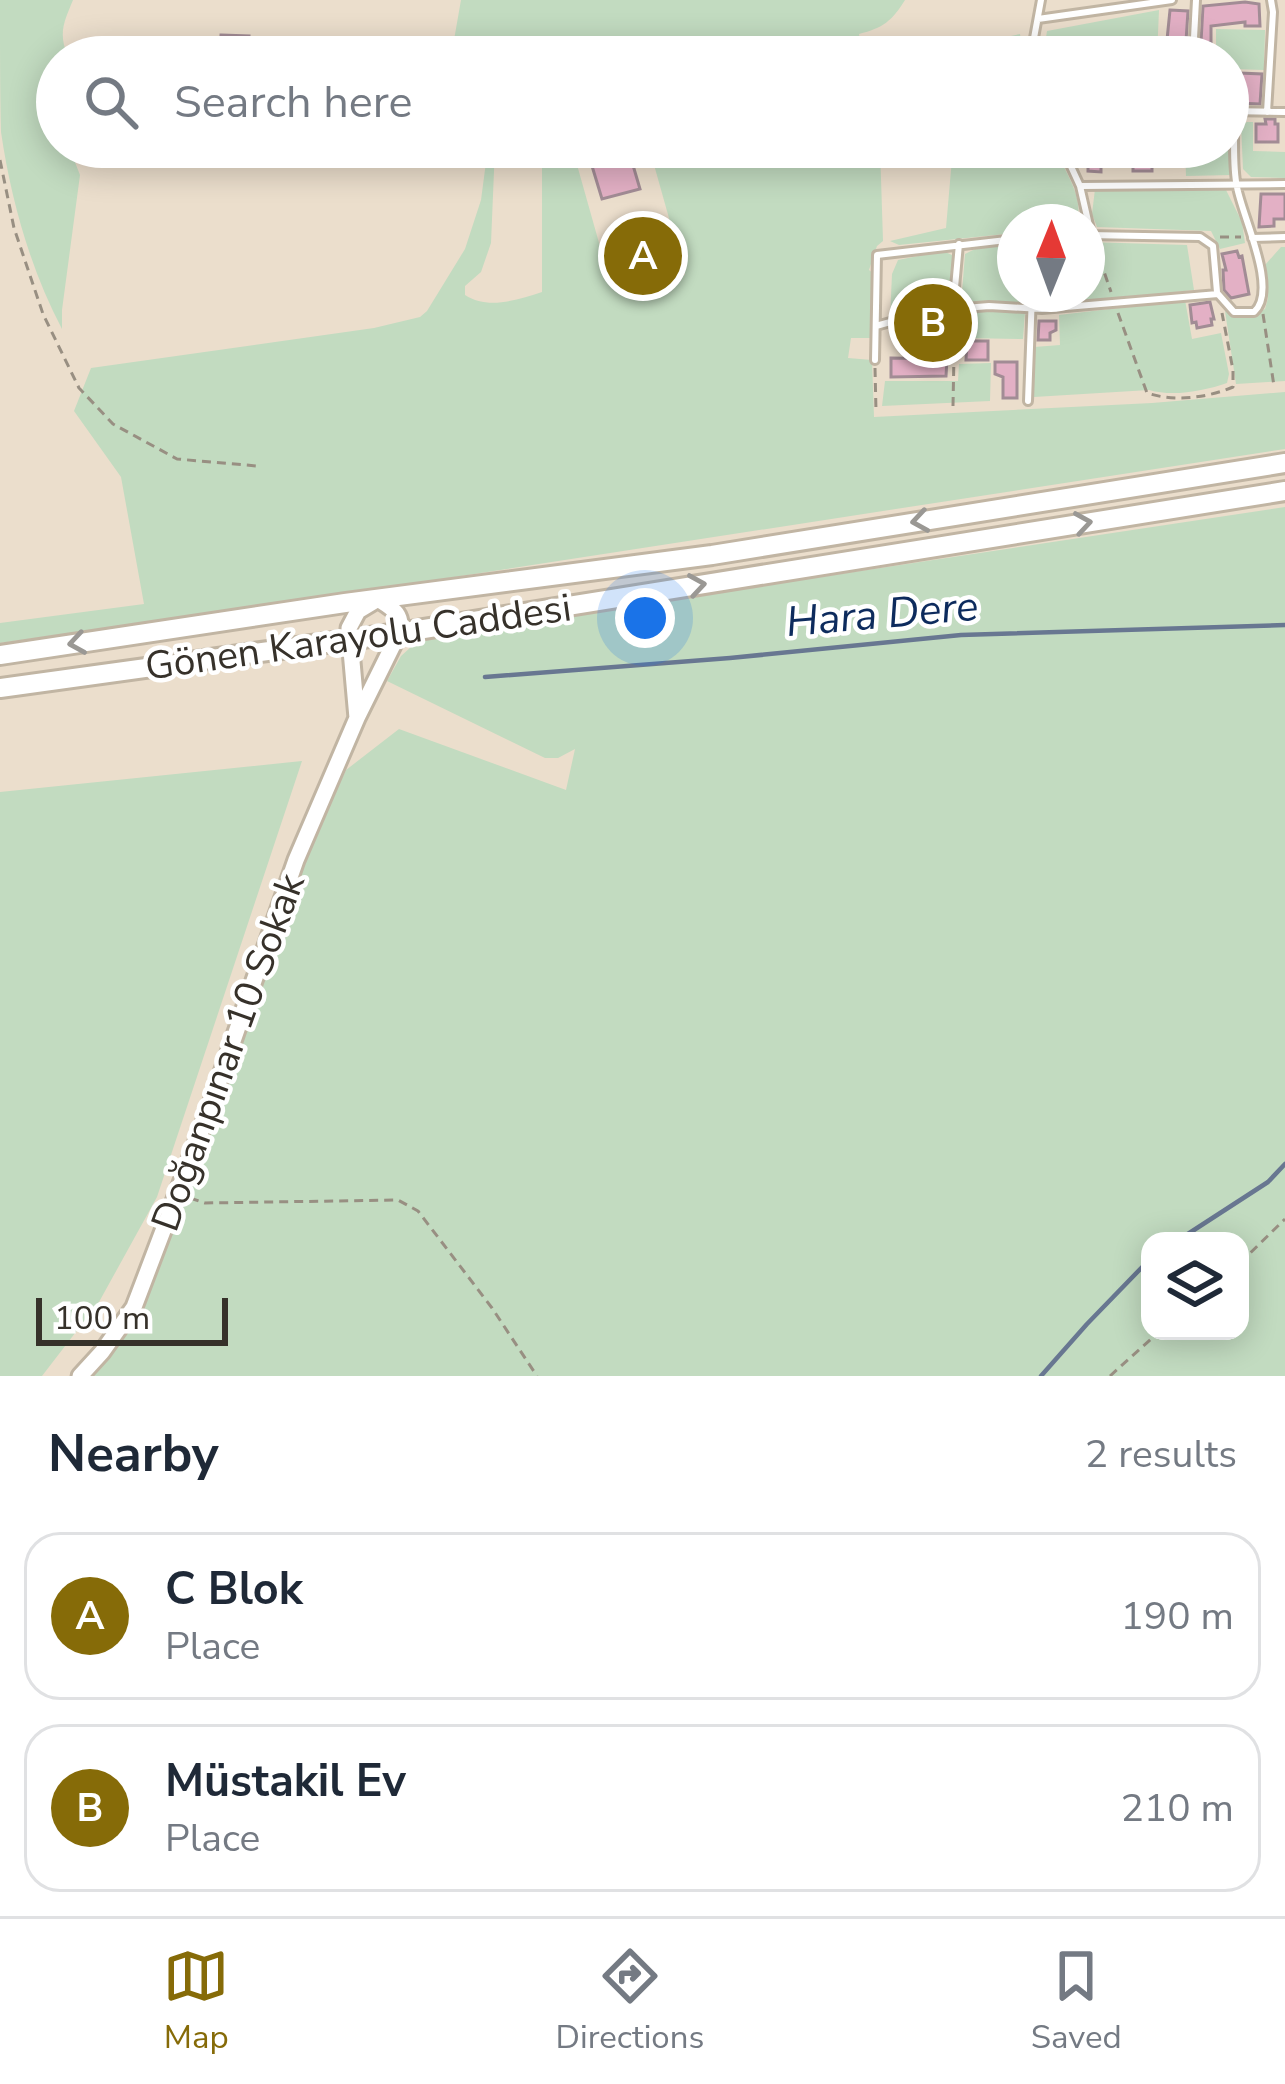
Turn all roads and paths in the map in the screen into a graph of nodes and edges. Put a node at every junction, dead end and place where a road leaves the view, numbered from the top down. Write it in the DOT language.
graph roads {
  1 [pos="1041,0"];
  2 [pos="1172,0"];
  3 [pos="1196,0"];
  4 [pos="1270,0"];
  5 [pos="1122,3"];
  6 [pos="1038,19"];
  7 [pos="1034,36"];
  8 [pos="1194,36"];
  9 [pos="1249,112"];
  10 [pos="1267,112"];
  11 [pos="1285,112"];
  12 [pos="0,160"];
  13 [pos="1072,168"];
  14 [pos="1235,168"];
  15 [pos="1236,183"];
  16 [pos="1285,184"];
  17 [pos="1080,186"];
  18 [pos="1083,204"];
  19 [pos="1105,234"];
  20 [pos="1200,236"];
  21 [pos="1285,237"];
  22 [pos="1252,238"];
  23 [pos="997,241"];
  24 [pos="959,244"];
  25 [pos="1105,277"];
  26 [pos="1218,294"];
  27 [pos="1105,304"];
  28 [pos="1115,304"];
  29 [pos="997,306"];
  30 [pos="1262,306"];
  31 [pos="952,309"];
  32 [pos="1032,312"];
  33 [pos="876,326"];
  34 [pos="954,346"];
  35 [pos="875,360"];
  36 [pos="1274,386"];
  37 [pos="1028,401"];
  38 [pos="953,406"];
  39 [pos="876,411"];
  40 [pos="1285,464"];
  41 [pos="256,466"];
  42 [pos="1285,491"];
  43 [pos="378,599"];
  44 [pos="399,633"];
  45 [pos="348,639"];
  46 [pos="0,655"];
  47 [pos="0,688"];
  48 [pos="357,718"];
  49 [pos="177,1192"];
  50 [pos="1285,1219"];
  51 [pos="1249,1254"];
  52 [pos="1150,1340"];
  53 [pos="80,1376"];
  54 [pos="536,1376"];
  55 [pos="1110,1376"];
  1 -- 6 [label="lane"];
  2 -- 5 [label="lane"];
  3 -- 8 [label="lane"];
  4 -- 10 [label="lane"];
  5 -- 6 [label="lane"];
  6 -- 7 [label="lane"];
  9 -- 10 [label="lane"];
  10 -- 11 [label="lane"];
  12 -- 41 [label="path"];
  13 -- 17 [label="lane"];
  14 -- 15 [label="lane"];
  15 -- 16 [label="lane"];
  15 -- 17 [label="lane"];
  15 -- 22 [label="lane"];
  17 -- 18 [label="lane"];
  19 -- 20 [label="lane"];
  20 -- 22 [label="path"];
  20 -- 26 [label="lane"];
  21 -- 22 [label="lane"];
  22 -- 30 [label="lane"];
  23 -- 24 [label="lane"];
  24 -- 31 [label="lane"];
  24 -- 33 [label="lane"];
  25 -- 28 [label="path"];
  26 -- 28 [label="lane"];
  26 -- 28 [label="path"];
  26 -- 30 [label="lane"];
  27 -- 28 [label="lane"];
  29 -- 31 [label="lane"];
  30 -- 36 [label="path"];
  31 -- 33 [label="lane"];
  31 -- 34 [label="lane"];
  32 -- 37 [label="lane"];
  33 -- 35 [label="lane"];
  34 -- 38 [label="path"];
  35 -- 39 [label="path"];
  40 -- 43 [label="highway, Gönen Karayolu Caddesi, one-way"];
  44 -- 42 [label="highway, Gönen Karayolu Caddesi, one-way"];
  43 -- 44 [label="street"];
  43 -- 45 [label="street"];
  43 -- 46 [label="highway, Gönen Karayolu Caddesi, one-way"];
  44 -- 45 [label="highway, Gönen Karayolu Caddesi"];
  44 -- 48 [label="street, Doğanpınar 10 Sokak"];
  45 -- 47 [label="highway, Gönen Karayolu Caddesi"];
  45 -- 48 [label="street"];
  48 -- 49 [label="street, Doğanpınar 10 Sokak"];
  49 -- 53 [label="street, Doğanpınar 10 Sokak"];
  49 -- 54 [label="path"];
  50 -- 51 [label="path"];
  52 -- 55 [label="path"];
}
